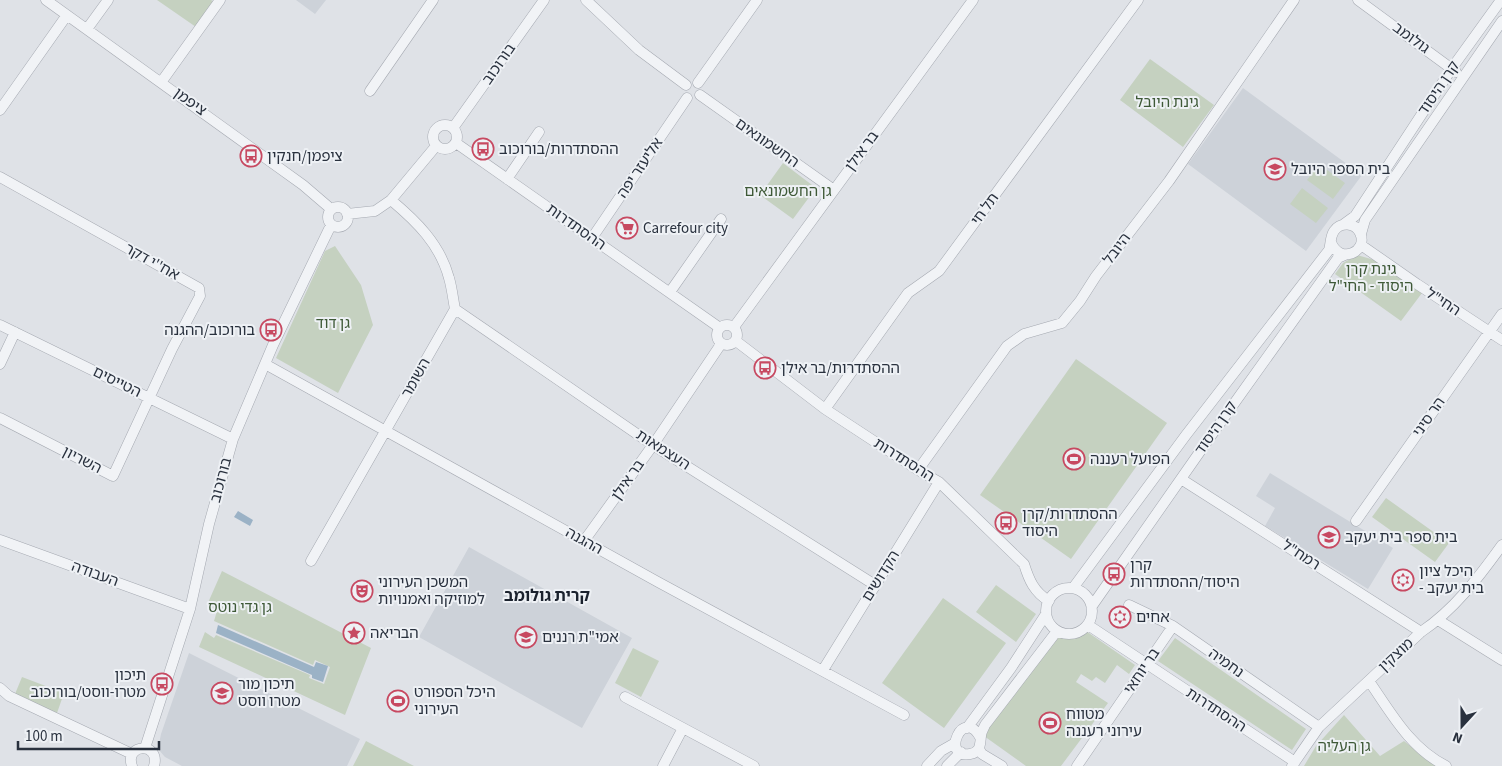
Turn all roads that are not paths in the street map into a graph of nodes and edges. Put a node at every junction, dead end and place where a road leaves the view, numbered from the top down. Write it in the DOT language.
graph roads {
  1 [pos="46,0"];
  2 [pos="108,0"];
  3 [pos="220,0"];
  4 [pos="433,0"];
  5 [pos="544,0"];
  6 [pos="586,0"];
  7 [pos="757,0"];
  8 [pos="973,0"];
  9 [pos="1138,0"];
  10 [pos="1294,0"];
  11 [pos="1358,0"];
  12 [pos="1501,0"];
  13 [pos="67,15"];
  14 [pos="1502,21"];
  15 [pos="87,29"];
  16 [pos="1452,68"];
  17 [pos="1463,77"];
  18 [pos="162,82"];
  19 [pos="698,83"];
  20 [pos="686,85"];
  21 [pos="370,91"];
  22 [pos="700,95"];
  23 [pos="687,98"];
  24 [pos="0,110"];
  25 [pos="453,128"];
  26 [pos="539,132"];
  27 [pos="456,143"];
  28 [pos="436,146"];
  29 [pos="0,176"];
  30 [pos="507,179"];
  31 [pos="834,190"];
  32 [pos="391,200"];
  33 [pos="331,209"];
  34 [pos="347,214"];
  35 [pos="721,219"];
  36 [pos="1344,224"];
  37 [pos="331,225"];
  38 [pos="592,238"];
  39 [pos="1361,240"];
  40 [pos="1331,242"];
  41 [pos="1345,254"];
  42 [pos="670,292"];
  43 [pos="455,309"];
  44 [pos="1502,314"];
  45 [pos="0,325"];
  46 [pos="734,327"];
  47 [pos="720,328"];
  48 [pos="15,332"];
  49 [pos="1490,332"];
  50 [pos="1502,340"];
  51 [pos="736,341"];
  52 [pos="721,344"];
  53 [pos="0,364"];
  54 [pos="265,364"];
  55 [pos="150,398"];
  56 [pos="824,409"];
  57 [pos="0,418"];
  58 [pos="386,431"];
  59 [pos="233,439"];
  60 [pos="652,445"];
  61 [pos="918,470"];
  62 [pos="1181,479"];
  63 [pos="939,482"];
  64 [pos="1356,520"];
  65 [pos="0,540"];
  66 [pos="584,541"];
  67 [pos="1502,545"];
  68 [pos="312,561"];
  69 [pos="876,585"];
  70 [pos="1074,588"];
  71 [pos="1049,601"];
  72 [pos="1129,605"];
  73 [pos="1092,606"];
  74 [pos="190,609"];
  75 [pos="1046,614"];
  76 [pos="1438,620"];
  77 [pos="1088,625"];
  78 [pos="1173,626"];
  79 [pos="1057,630"];
  80 [pos="1421,632"];
  81 [pos="1502,660"];
  82 [pos="1147,664"];
  83 [pos="823,670"];
  84 [pos="1369,681"];
  85 [pos="0,688"];
  86 [pos="625,697"];
  87 [pos="904,715"];
  88 [pos="1319,727"];
  89 [pos="683,728"];
  90 [pos="967,728"];
  91 [pos="980,737"];
  92 [pos="146,748"];
  93 [pos="958,748"];
  94 [pos="978,749"];
  95 [pos="132,754"];
  96 [pos="1294,764"];
  97 [pos="132,766"];
  98 [pos="154,766"];
  99 [pos="663,766"];
  100 [pos="754,766"];
  101 [pos="927,766"];
  102 [pos="947,766"];
  103 [pos="1002,766"];
  104 [pos="1077,766"];
  105 [pos="1446,766"];
  1 -- 13 [label="street, ציפמן"];
  2 -- 15 [label="street"];
  3 -- 18 [label="street"];
  4 -- 21 [label="street"];
  5 -- 25 [label="street, בורוכוב"];
  6 -- 20 [label="street"];
  7 -- 19 [label="street"];
  8 -- 31 [label="street, בר אילן"];
  9 -- 56 [label="street, תל חי"];
  10 -- 61 [label="street, היובל"];
  11 -- 16 [label="street, גולומב"];
  12 -- 16 [label="street, קרן היסוד"];
  13 -- 15 [label="street, ציפמן"];
  13 -- 24 [label="street"];
  14 -- 17 [label="street, קרן היסוד"];
  15 -- 18 [label="street, ציפמן"];
  16 -- 17 [label="street, גולומב"];
  16 -- 36 [label="street, קרן היסוד"];
  17 -- 39 [label="street, קרן היסוד"];
  18 -- 33 [label="street, ציפמן"];
  19 -- 20 [label="street"];
  19 -- 22 [label="street"];
  20 -- 23 [label="street"];
  22 -- 23 [label="street"];
  22 -- 31 [label="street, החשמונאים"];
  23 -- 38 [label="street, אליעזר יפה"];
  25 -- 27 [label="street"];
  25 -- 28 [label="street"];
  26 -- 30 [label="street"];
  27 -- 28 [label="street"];
  27 -- 30 [label="street, ההסתדרות"];
  28 -- 32 [label="street"];
  29 -- 55 [label="street, אח''י דקר"];
  30 -- 38 [label="street, ההסתדרות"];
  31 -- 46 [label="street, בר אילן"];
  32 -- 34 [label="street"];
  32 -- 43 [label="street"];
  33 -- 34 [label="street"];
  33 -- 37 [label="street"];
  34 -- 37 [label="street"];
  35 -- 42 [label="street"];
  36 -- 39 [label="street"];
  36 -- 40 [label="street"];
  37 -- 54 [label="street, בורוכוב"];
  38 -- 42 [label="street, ההסתדרות"];
  39 -- 41 [label="street"];
  39 -- 49 [label="street, החי\"ל"];
  40 -- 41 [label="street"];
  40 -- 70 [label="street, קרן היסוד"];
  41 -- 62 [label="street, קרן היסוד"];
  42 -- 47 [label="street, ההסתדרות"];
  43 -- 58 [label="street, השומר"];
  43 -- 60 [label="street, העצמאות"];
  44 -- 49 [label="street, הר סיני"];
  45 -- 48 [label="street, הטייסים"];
  46 -- 47 [label="street"];
  46 -- 51 [label="street"];
  47 -- 52 [label="street"];
  48 -- 53 [label="street"];
  48 -- 55 [label="street, הטייסים"];
  49 -- 50 [label="street, החי\"ל"];
  49 -- 64 [label="street, הר סיני"];
  51 -- 52 [label="street"];
  51 -- 56 [label="street, ההסתדרות"];
  52 -- 60 [label="street, בר אילן"];
  54 -- 58 [label="street, ההגנה"];
  54 -- 59 [label="street, בורוכוב"];
  55 -- 57 [label="street, השריון"];
  55 -- 59 [label="street, הטייסים"];
  56 -- 61 [label="street, ההסתדרות"];
  58 -- 66 [label="street, ההגנה"];
  58 -- 68 [label="street, השומר"];
  59 -- 74 [label="street, בורוכוב"];
  60 -- 66 [label="street, בר אילן"];
  60 -- 69 [label="street, העצמאות"];
  61 -- 63 [label="street, ההסתדרות"];
  62 -- 73 [label="street, קרן היסוד"];
  62 -- 80 [label="street, רמח\"ל"];
  63 -- 69 [label="street, הקדושים"];
  63 -- 71 [label="street, ההסתדרות"];
  65 -- 74 [label="street, העבודה"];
  66 -- 83 [label="street, ההגנה"];
  67 -- 76 [label="street, מוצקין"];
  69 -- 83 [label="street, הקדושים"];
  70 -- 71 [label="street"];
  70 -- 73 [label="street"];
  71 -- 75 [label="street"];
  72 -- 78 [label="street, נחמיה"];
  73 -- 77 [label="street"];
  74 -- 92 [label="street, בורוכוב"];
  75 -- 79 [label="street"];
  75 -- 90 [label="street"];
  76 -- 80 [label="street, מוצקין"];
  76 -- 81 [label="street"];
  77 -- 79 [label="street"];
  77 -- 82 [label="street, ההסתדרות"];
  78 -- 82 [label="street, בר יוחאי"];
  78 -- 88 [label="street, נחמיה"];
  79 -- 91 [label="street"];
  80 -- 84 [label="street, מוצקין"];
  82 -- 96 [label="street, ההסתדרות"];
  82 -- 104 [label="street, בר יוחאי"];
  83 -- 87 [label="street, ההגנה"];
  84 -- 88 [label="street, מוצקין"];
  84 -- 105 [label="street"];
  85 -- 95 [label="street"];
  86 -- 89 [label="street"];
  88 -- 96 [label="street, מוצקין"];
  89 -- 99 [label="street"];
  89 -- 100 [label="street"];
  90 -- 91 [label="street"];
  90 -- 93 [label="street"];
  91 -- 94 [label="street"];
  92 -- 95 [label="street"];
  92 -- 98 [label="street"];
  93 -- 94 [label="street"];
  93 -- 101 [label="street"];
  93 -- 102 [label="street"];
  94 -- 103 [label="street"];
  95 -- 97 [label="street"];
}
